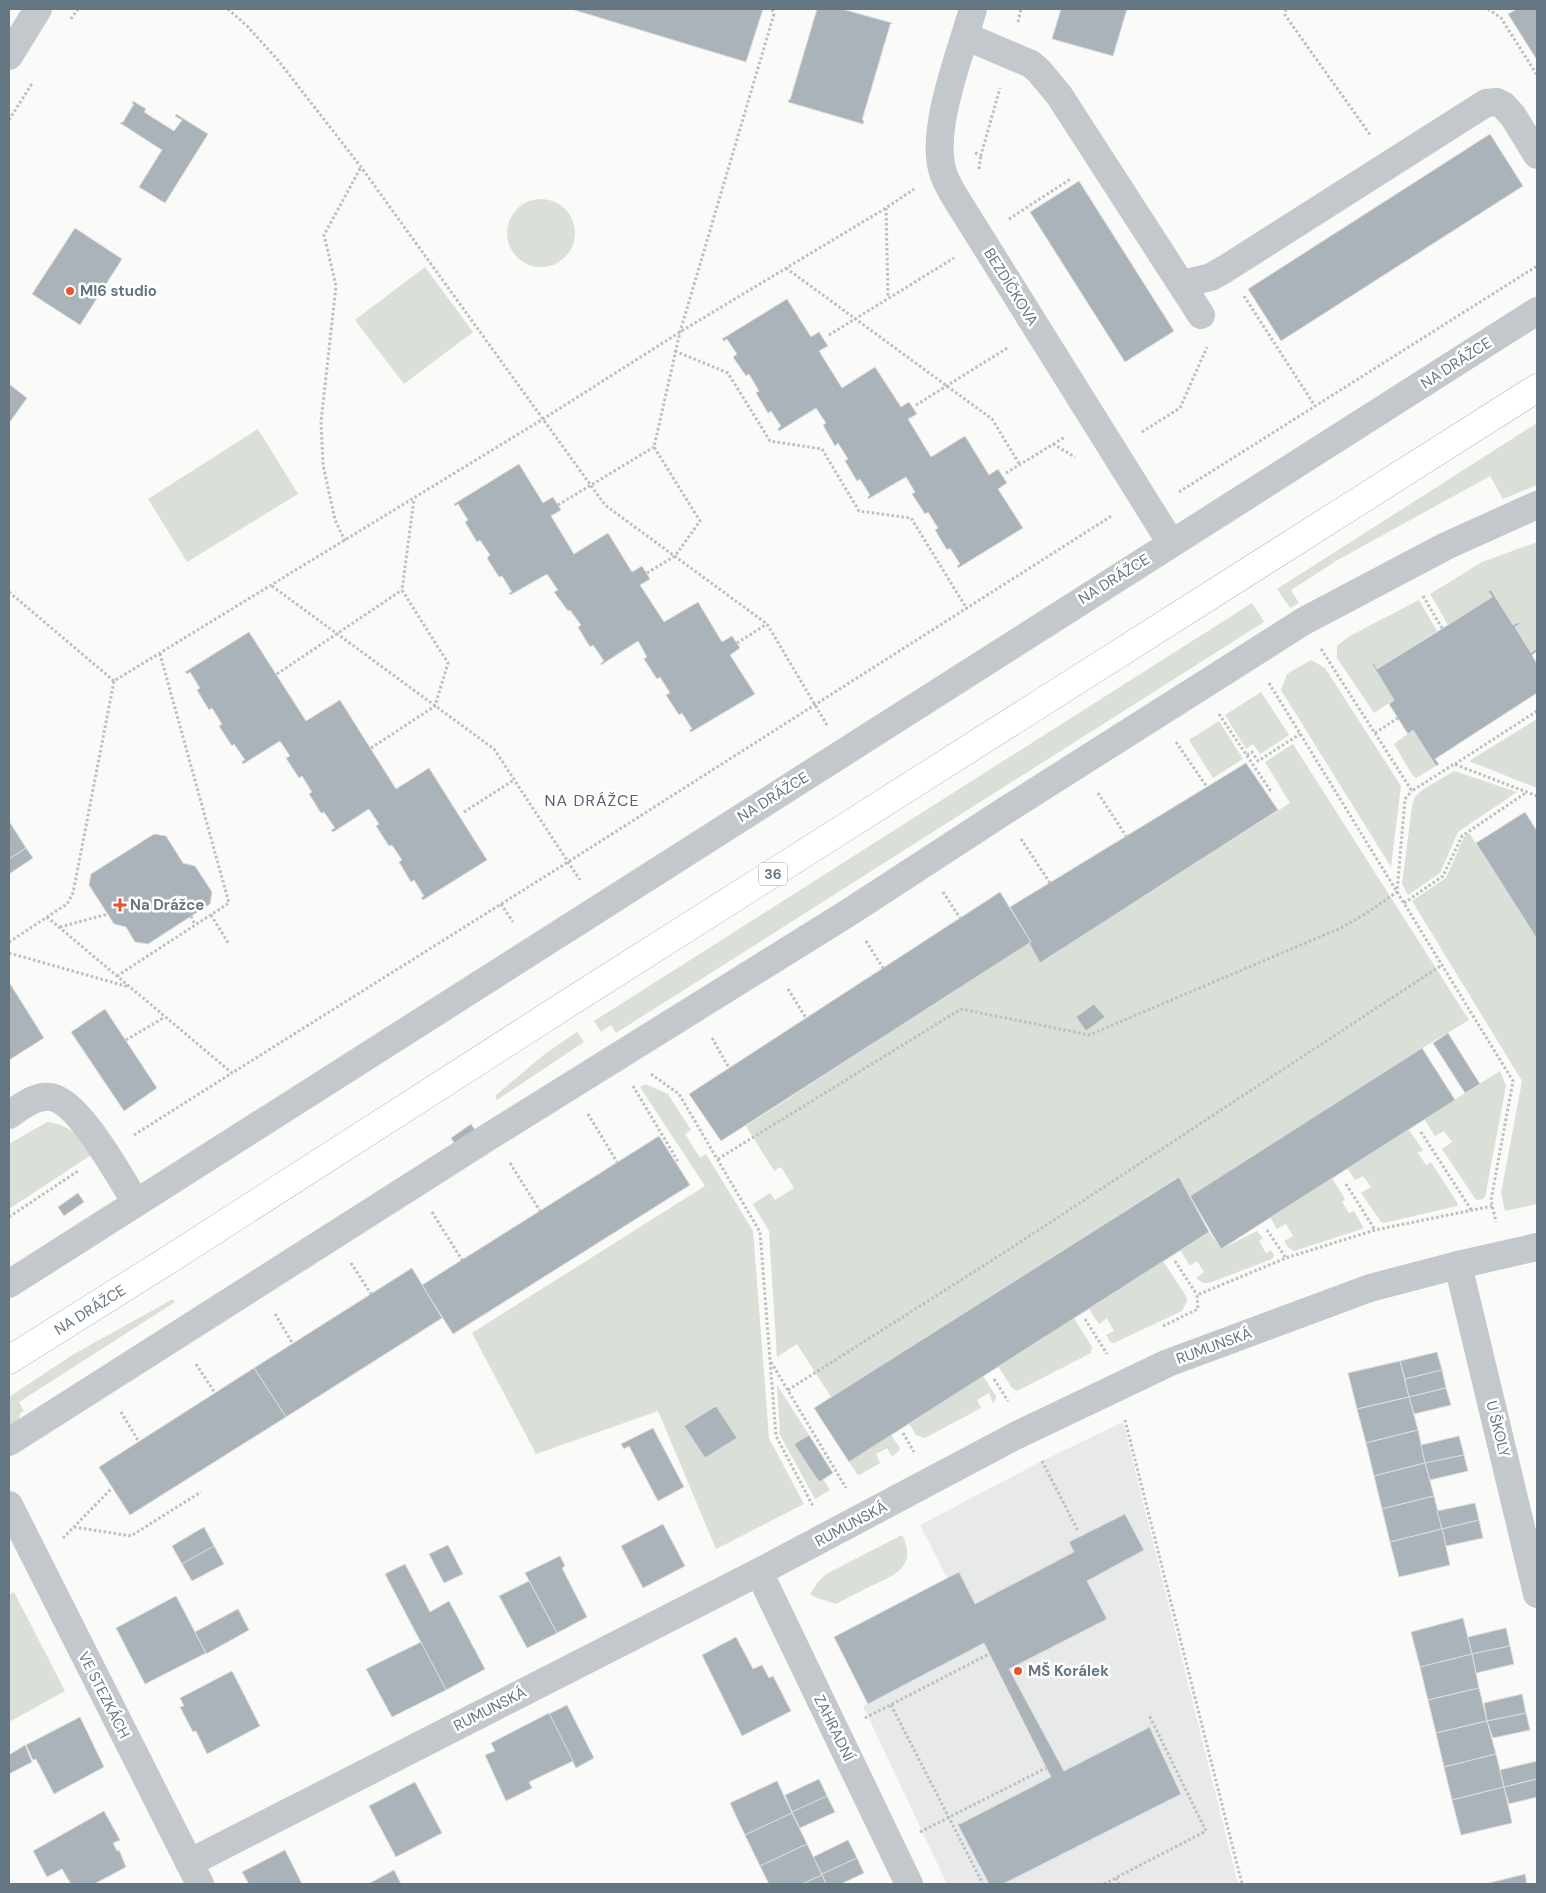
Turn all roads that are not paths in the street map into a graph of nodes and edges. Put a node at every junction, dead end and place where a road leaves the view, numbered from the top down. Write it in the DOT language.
graph roads {
  1 [pos="38,9"];
  2 [pos="973,9"];
  3 [pos="965,36"];
  4 [pos="9,56"];
  5 [pos="1537,155"];
  6 [pos="1182,284"];
  7 [pos="1537,311"];
  8 [pos="1201,315"];
  9 [pos="1537,388"];
  10 [pos="1537,505"];
  11 [pos="1171,543"];
  12 [pos="9,1115"];
  13 [pos="136,1203"];
  14 [pos="1537,1247"];
  15 [pos="1458,1265"];
  16 [pos="9,1284"];
  17 [pos="9,1360"];
  18 [pos="9,1442"];
  19 [pos="9,1505"];
  20 [pos="760,1572"];
  21 [pos="1537,1594"];
  22 [pos="194,1874"];
  23 [pos="909,1884"];
  1 -- 4 [label="street"];
  2 -- 3 [label="street, BEZDÍČKOVA"];
  3 -- 6 [label="street"];
  3 -- 11 [label="street, BEZDÍČKOVA"];
  5 -- 6 [label="street"];
  6 -- 8 [label="street"];
  7 -- 11 [label="street, NA DRÁŽCE"];
  9 -- 17 [label="main road, NA DRÁŽCE / 36"];
  10 -- 18 [label="street"];
  11 -- 13 [label="street, NA DRÁŽCE"];
  12 -- 13 [label="street"];
  13 -- 16 [label="street, NA DRÁŽCE"];
  14 -- 15 [label="street, RUMUNSKÁ"];
  15 -- 20 [label="street, RUMUNSKÁ"];
  15 -- 21 [label="street, U ŠKOLY"];
  19 -- 22 [label="street, VE STEZKÁCH"];
  20 -- 22 [label="street, RUMUNSKÁ"];
  20 -- 23 [label="street, ZAHRADNÍ"];
}
